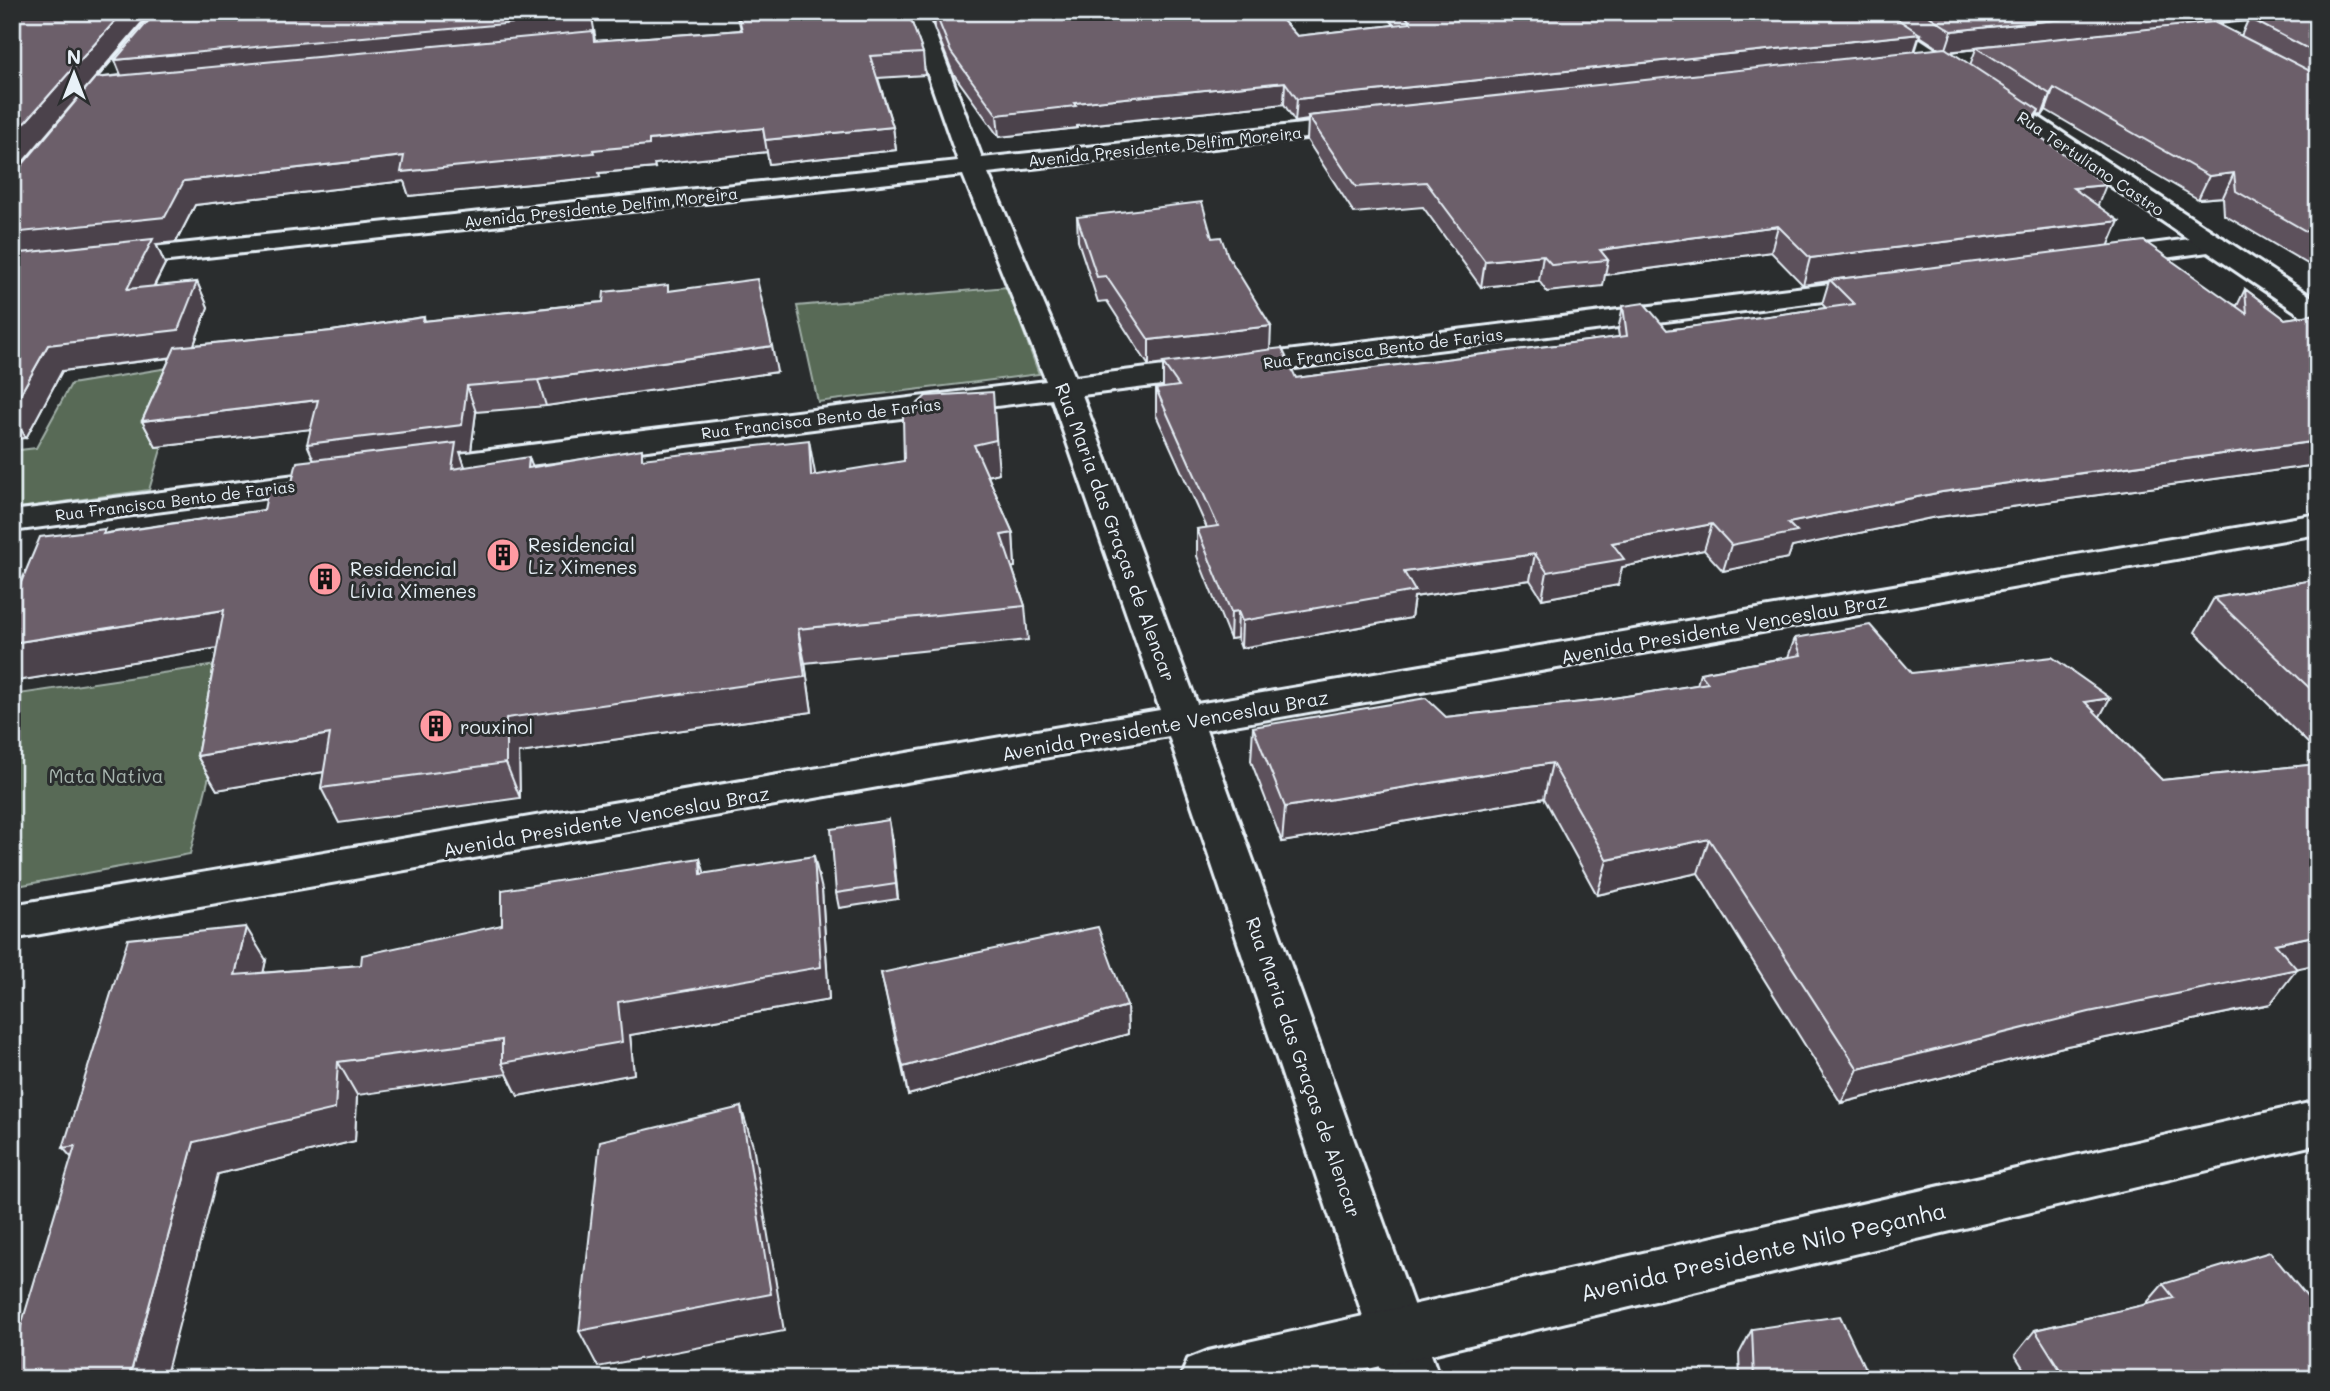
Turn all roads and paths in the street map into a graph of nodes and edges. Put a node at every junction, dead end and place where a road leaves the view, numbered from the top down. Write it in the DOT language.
graph roads {
  1 [pos="167,12"];
  2 [pos="1864,12"];
  3 [pos="2169,12"];
  4 [pos="914,14"];
  5 [pos="2318,21"];
  6 [pos="2209,33"];
  7 [pos="2155,39"];
  8 [pos="2048,50"];
  9 [pos="2245,53"];
  10 [pos="1940,61"];
  11 [pos="1885,67"];
  12 [pos="125,89"];
  13 [pos="97,92"];
  14 [pos="1387,122"];
  15 [pos="973,168"];
  16 [pos="12,196"];
  17 [pos="2213,244"];
  18 [pos="2074,261"];
  19 [pos="12,270"];
  20 [pos="1908,282"];
  21 [pos="2318,314"];
  22 [pos="1064,388"];
  23 [pos="386,473"];
  24 [pos="344,479"];
  25 [pos="12,521"];
  26 [pos="2318,524"];
  27 [pos="1185,722"];
  28 [pos="12,922"];
  29 [pos="2318,1122"];
  30 [pos="1404,1357"];
  31 [pos="1208,1379"];
  1 -- 13 [label="street"];
  2 -- 10 [label="street, Rua Tertuliano Castro"];
  3 -- 6 [label="street"];
  4 -- 15 [label="street, Rua Maria das Graças de Alencar"];
  5 -- 6 [label="street"];
  6 -- 7 [label="street"];
  6 -- 9 [label="street"];
  8 -- 10 [label="street"];
  10 -- 11 [label="street"];
  10 -- 17 [label="street, Rua Tertuliano Castro"];
  12 -- 13 [label="street"];
  13 -- 16 [label="street"];
  14 -- 15 [label="street, Avenida Presidente Delfim Moreira"];
  15 -- 19 [label="street, Avenida Presidente Delfim Moreira"];
  15 -- 22 [label="street, Rua Maria das Graças de Alencar"];
  17 -- 18 [label="street"];
  17 -- 21 [label="street, Rua Tertuliano Castro"];
  20 -- 22 [label="street, Rua Francisca Bento de Farias"];
  22 -- 23 [label="street, Rua Francisca Bento de Farias"];
  22 -- 27 [label="street, Rua Maria das Graças de Alencar"];
  24 -- 25 [label="street, Rua Francisca Bento de Farias"];
  26 -- 27 [label="street, Avenida Presidente Venceslau Braz"];
  27 -- 28 [label="street, Avenida Presidente Venceslau Braz"];
  27 -- 30 [label="street, Rua Maria das Graças de Alencar"];
  29 -- 30 [label="street, Avenida Presidente Nilo Peçanha"];
  30 -- 31 [label="street, Avenida Presidente Nilo Peçanha"];
}
